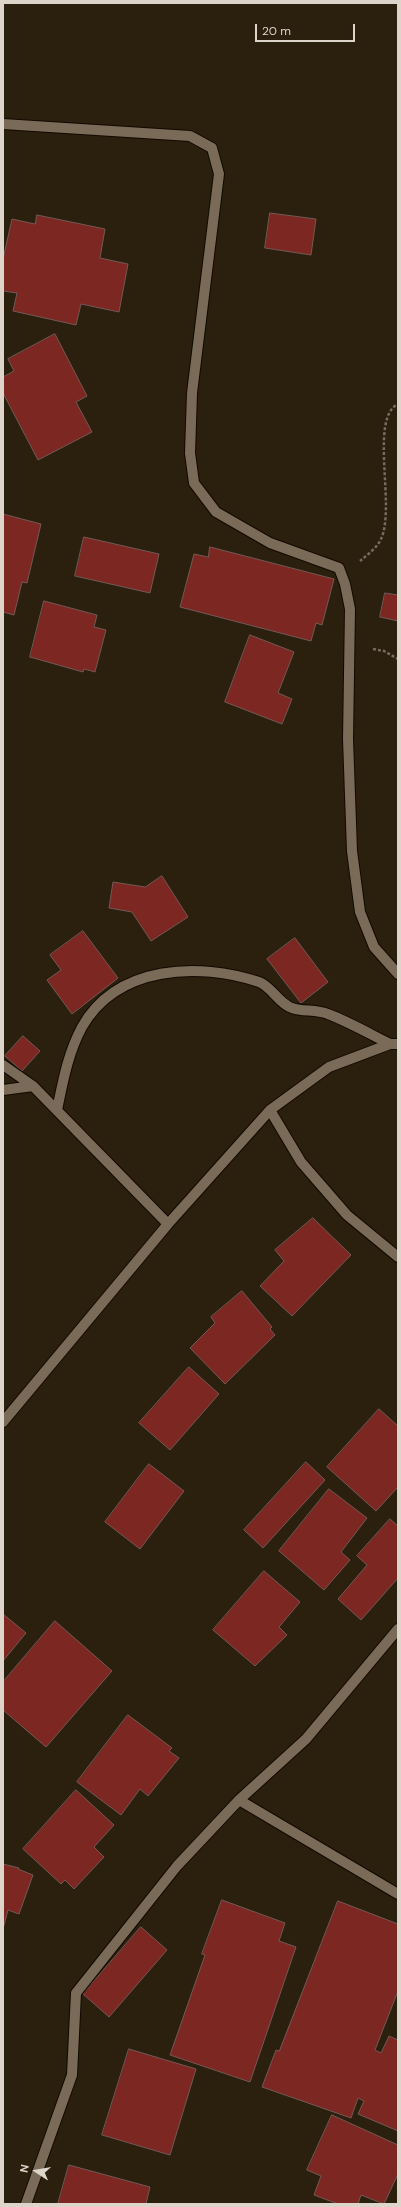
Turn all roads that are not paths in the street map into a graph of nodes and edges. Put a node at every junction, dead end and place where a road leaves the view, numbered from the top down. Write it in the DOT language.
graph roads {
  1 [pos="3,124"];
  2 [pos="398,974"];
  3 [pos="394,1044"];
  4 [pos="3,1065"];
  5 [pos="33,1086"];
  6 [pos="3,1090"];
  7 [pos="57,1110"];
  8 [pos="270,1110"];
  9 [pos="168,1224"];
  10 [pos="398,1257"];
  11 [pos="3,1422"];
  12 [pos="398,1629"];
  13 [pos="239,1800"];
  14 [pos="398,1894"];
  15 [pos="26,2204"];
  1 -- 2 [label="street"];
  3 -- 7 [label="street"];
  3 -- 8 [label="street"];
  4 -- 5 [label="street"];
  5 -- 6 [label="street"];
  5 -- 7 [label="street"];
  7 -- 9 [label="street"];
  8 -- 9 [label="street"];
  8 -- 10 [label="street"];
  9 -- 11 [label="street"];
  12 -- 13 [label="street"];
  13 -- 14 [label="street"];
  13 -- 15 [label="street"];
}
